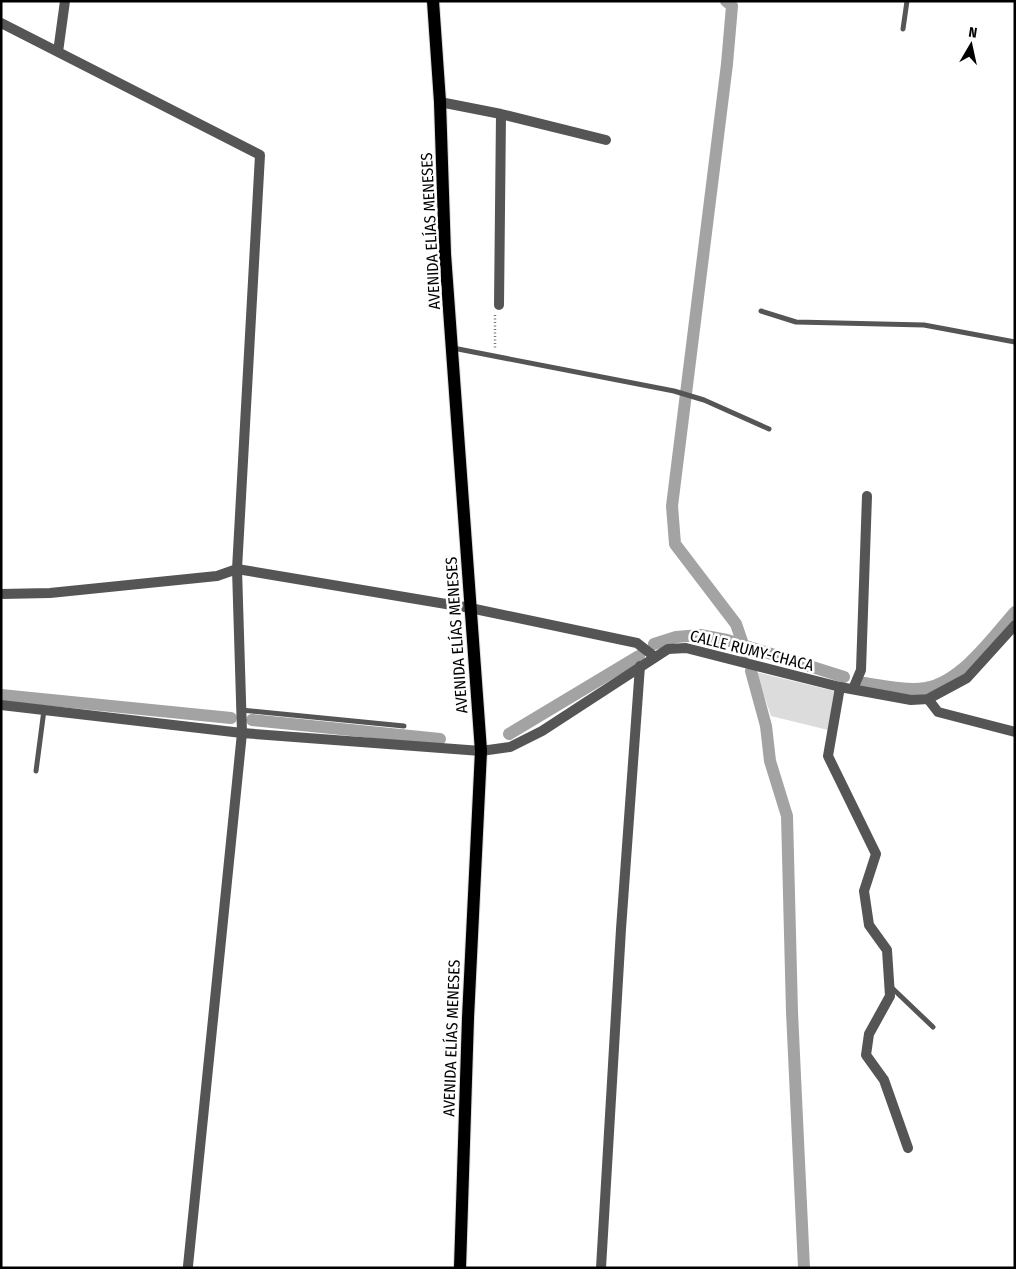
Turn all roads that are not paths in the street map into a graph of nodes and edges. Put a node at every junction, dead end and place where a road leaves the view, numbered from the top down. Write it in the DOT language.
graph roads {
  1 [pos="65,1"];
  2 [pos="433,1"];
  3 [pos="907,1"];
  4 [pos="1,23"];
  5 [pos="903,29"];
  6 [pos="58,52"];
  7 [pos="440,102"];
  8 [pos="501,114"];
  9 [pos="606,140"];
  10 [pos="499,305"];
  11 [pos="761,310"];
  12 [pos="1015,342"];
  13 [pos="453,348"];
  14 [pos="769,429"];
  15 [pos="867,496"];
  16 [pos="237,569"];
  17 [pos="1,594"];
  18 [pos="470,608"];
  19 [pos="1015,625"];
  20 [pos="655,657"];
  21 [pos="640,666"];
  22 [pos="840,687"];
  23 [pos="853,689"];
  24 [pos="928,699"];
  25 [pos="1,705"];
  26 [pos="44,710"];
  27 [pos="241,710"];
  28 [pos="404,726"];
  29 [pos="1015,732"];
  30 [pos="242,733"];
  31 [pos="481,751"];
  32 [pos="36,771"];
  33 [pos="890,985"];
  34 [pos="933,1027"];
  35 [pos="908,1148"];
  36 [pos="188,1266"];
  37 [pos="460,1268"];
  38 [pos="601,1268"];
  1 -- 6 [label="street"];
  2 -- 7 [label="main road, AVENIDA ELÍAS MENESES"];
  3 -- 5 [label="lane"];
  4 -- 6 [label="street"];
  6 -- 16 [label="street"];
  7 -- 8 [label="street"];
  7 -- 13 [label="main road, AVENIDA ELÍAS MENESES"];
  8 -- 9 [label="street"];
  8 -- 10 [label="street"];
  11 -- 12 [label="lane"];
  13 -- 14 [label="lane"];
  13 -- 18 [label="main road, AVENIDA ELÍAS MENESES"];
  15 -- 23 [label="street"];
  16 -- 17 [label="street"];
  16 -- 18 [label="street"];
  16 -- 27 [label="street"];
  18 -- 20 [label="street"];
  18 -- 31 [label="main road, AVENIDA ELÍAS MENESES"];
  19 -- 24 [label="street, CALLE RUMY-CHACA"];
  20 -- 21 [label="street, CALLE RUMY-CHACA"];
  20 -- 22 [label="street, CALLE RUMY-CHACA"];
  21 -- 31 [label="street, CALLE RUMY-CHACA"];
  21 -- 38 [label="street"];
  22 -- 23 [label="street, CALLE RUMY-CHACA"];
  22 -- 33 [label="street"];
  23 -- 24 [label="street, CALLE RUMY-CHACA"];
  24 -- 29 [label="street"];
  25 -- 26 [label="street, CALLE RUMY-CHACA"];
  26 -- 30 [label="street, CALLE RUMY-CHACA"];
  26 -- 32 [label="lane"];
  27 -- 28 [label="lane"];
  27 -- 30 [label="street"];
  30 -- 31 [label="street, CALLE RUMY-CHACA"];
  30 -- 36 [label="street"];
  31 -- 37 [label="main road, AVENIDA ELÍAS MENESES"];
  33 -- 34 [label="lane"];
  33 -- 35 [label="street"];
}
